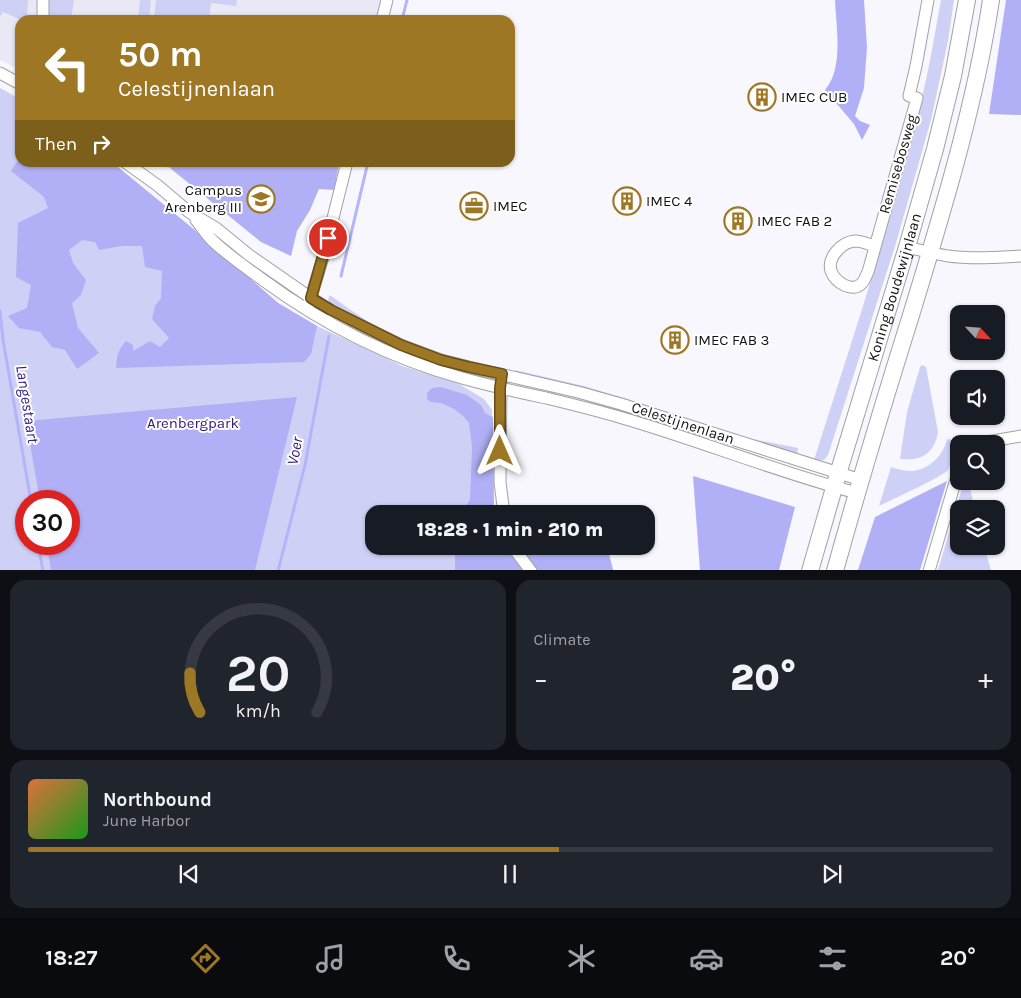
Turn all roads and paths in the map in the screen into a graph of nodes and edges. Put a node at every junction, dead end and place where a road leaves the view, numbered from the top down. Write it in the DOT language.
graph roads {
  1 [pos="43,0"];
  2 [pos="387,0"];
  3 [pos="928,0"];
  4 [pos="967,0"];
  5 [pos="991,0"];
  6 [pos="43,15"];
  7 [pos="383,15"];
  8 [pos="0,74"];
  9 [pos="15,82"];
  10 [pos="132,167"];
  11 [pos="137,167"];
  12 [pos="346,167"];
  13 [pos="146,177"];
  14 [pos="190,212"];
  15 [pos="874,246"];
  16 [pos="907,247"];
  17 [pos="930,253"];
  18 [pos="1021,256"];
  19 [pos="311,298"];
  20 [pos="307,310"];
  21 [pos="502,374"];
  22 [pos="500,388"];
  23 [pos="1021,436"];
  24 [pos="1005,439"];
  25 [pos="836,480"];
  26 [pos="859,487"];
  27 [pos="953,490"];
  28 [pos="503,505"];
  29 [pos="519,555"];
  30 [pos="531,570"];
  31 [pos="810,570"];
  32 [pos="834,570"];
  33 [pos="928,570"];
  1 -- 6 [label="street"];
  2 -- 7 [label="street"];
  3 -- 15 [label="street, Remisebosweg"];
  4 -- 16 [label="highway, Koning Boudewijnlaan"];
  5 -- 17 [label="highway, Koning Boudewijnlaan"];
  8 -- 9 [label="street"];
  10 -- 13 [label="street, Celestijnenlaan"];
  11 -- 13 [label="street, Celestijnenlaan"];
  12 -- 19 [label="street"];
  13 -- 14 [label="street, Celestijnenlaan"];
  14 -- 19 [label="street, Celestijnenlaan"];
  14 -- 20 [label="street, Celestijnenlaan"];
  16 -- 17 [label="street"];
  16 -- 25 [label="highway, Koning Boudewijnlaan"];
  17 -- 18 [label="street"];
  17 -- 26 [label="highway, Koning Boudewijnlaan"];
  19 -- 20 [label="street"];
  19 -- 21 [label="street, Celestijnenlaan"];
  20 -- 22 [label="street, Celestijnenlaan"];
  21 -- 22 [label="street"];
  21 -- 25 [label="street, Celestijnenlaan"];
  22 -- 25 [label="street, Celestijnenlaan"];
  22 -- 28 [label="street"];
  23 -- 24 [label="street"];
  25 -- 26 [label="street, Celestijnenlaan"];
  25 -- 31 [label="highway, Koning Boudewijnlaan"];
  26 -- 32 [label="highway, Koning Boudewijnlaan"];
  27 -- 33 [label="street"];
  29 -- 30 [label="street"];
}
